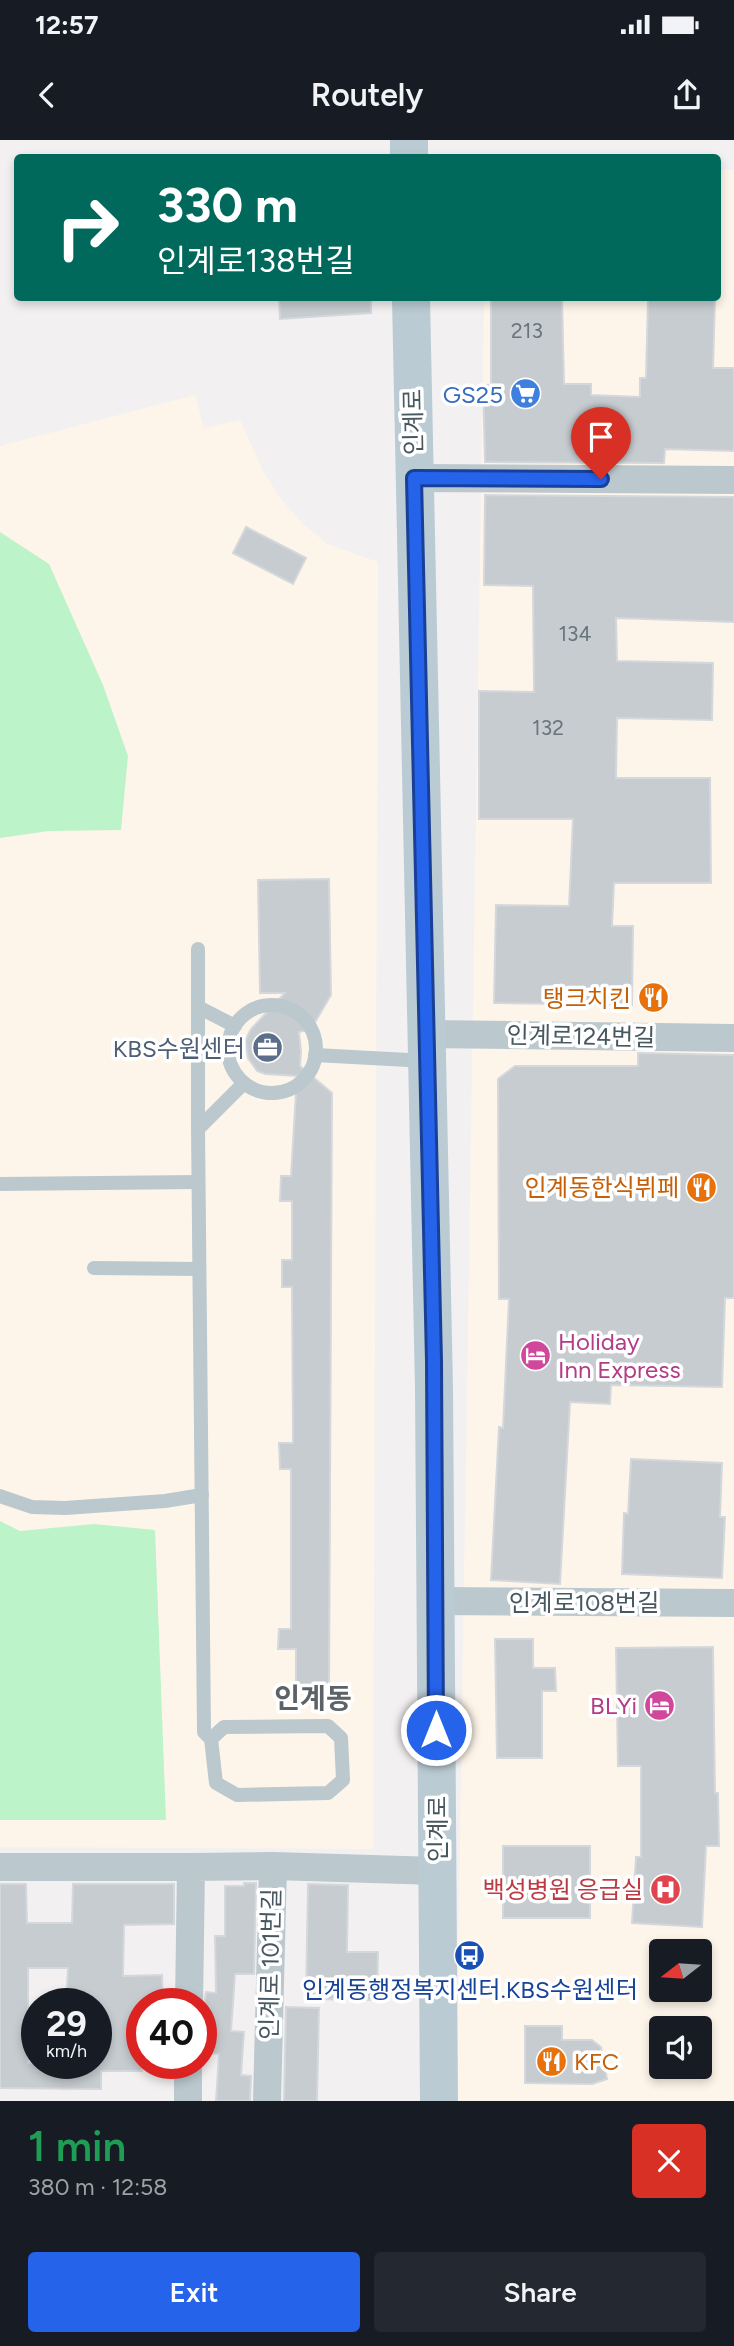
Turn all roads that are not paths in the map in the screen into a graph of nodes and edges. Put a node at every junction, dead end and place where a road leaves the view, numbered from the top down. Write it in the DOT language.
graph roads {
  1 [pos="411,301"];
  2 [pos="414,478"];
  3 [pos="734,480"];
  4 [pos="198,949"];
  5 [pos="198,1007"];
  6 [pos="235,1026"];
  7 [pos="734,1038"];
  8 [pos="428,1048"];
  9 [pos="314,1055"];
  10 [pos="244,1083"];
  11 [pos="198,1129"];
  12 [pos="198,1182"];
  13 [pos="0,1184"];
  14 [pos="94,1268"];
  15 [pos="199,1269"];
  16 [pos="202,1495"];
  17 [pos="0,1496"];
  18 [pos="435,1601"];
  19 [pos="734,1603"];
  20 [pos="211,1739"];
  21 [pos="272,1866"];
  22 [pos="0,1867"];
  23 [pos="191,1867"];
  24 [pos="437,1871"];
  25 [pos="189,1988"];
  26 [pos="188,2079"];
  27 [pos="188,2101"];
  28 [pos="267,2101"];
  29 [pos="439,2101"];
  1 -- 2 [label="street, 인계로"];
  2 -- 3 [label="street"];
  2 -- 8 [label="street, 인계로"];
  4 -- 5 [label="lane"];
  5 -- 6 [label="lane"];
  5 -- 11 [label="lane"];
  6 -- 9 [label="lane"];
  6 -- 10 [label="lane"];
  7 -- 8 [label="street, 인계로124번길"];
  8 -- 9 [label="lane"];
  8 -- 18 [label="street, 인계로"];
  9 -- 10 [label="lane"];
  10 -- 11 [label="lane"];
  11 -- 12 [label="lane"];
  12 -- 13 [label="lane"];
  12 -- 15 [label="lane"];
  14 -- 15 [label="lane"];
  15 -- 16 [label="lane"];
  16 -- 17 [label="lane"];
  16 -- 20 [label="lane"];
  18 -- 19 [label="street, 인계로108번길"];
  18 -- 24 [label="street, 인계로"];
  20 -- 20 [label="lane"];
  21 -- 23 [label="street"];
  21 -- 24 [label="street, 인계로 101번길"];
  21 -- 28 [label="street, 인계로 101번길"];
  22 -- 23 [label="street"];
  23 -- 25 [label="street"];
  24 -- 29 [label="street, 인계로"];
  26 -- 27 [label="street"];
}
